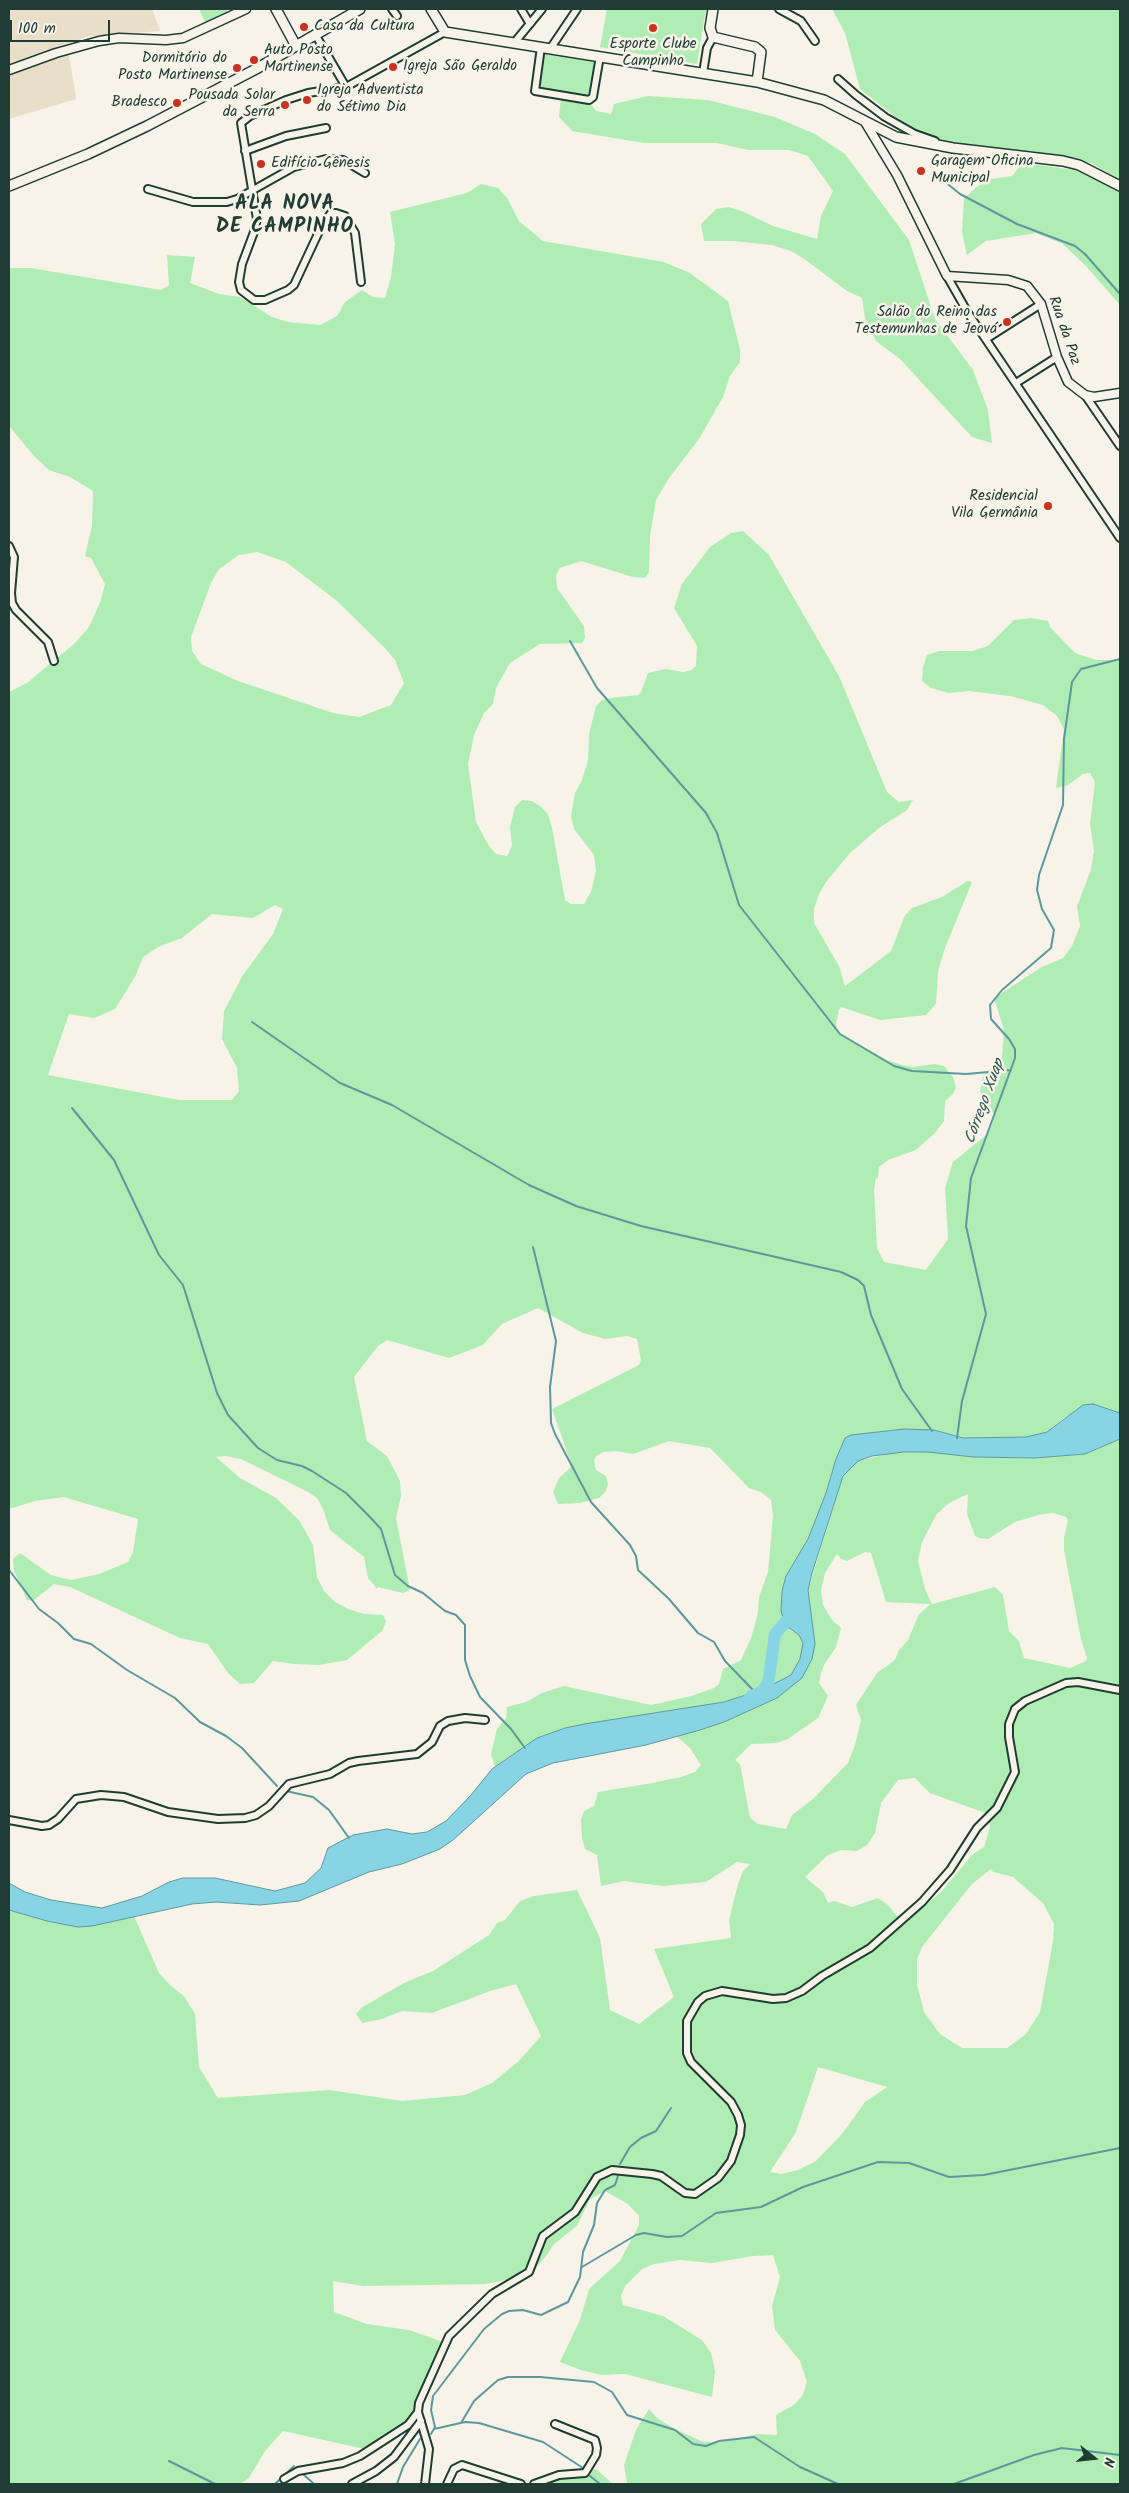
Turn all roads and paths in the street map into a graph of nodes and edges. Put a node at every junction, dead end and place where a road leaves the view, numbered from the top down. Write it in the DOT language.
graph roads {
  1 [pos="246,9"];
  2 [pos="276,9"];
  3 [pos="360,9"];
  4 [pos="392,9"];
  5 [pos="431,9"];
  6 [pos="521,9"];
  7 [pos="542,9"];
  8 [pos="576,9"];
  9 [pos="713,9"];
  10 [pos="779,9"];
  11 [pos="397,16"];
  12 [pos="530,24"];
  13 [pos="445,32"];
  14 [pos="315,34"];
  15 [pos="713,37"];
  16 [pos="815,41"];
  17 [pos="514,43"];
  18 [pos="296,46"];
  19 [pos="545,48"];
  20 [pos="600,56"];
  21 [pos="9,70"];
  22 [pos="703,73"];
  23 [pos="838,79"];
  24 [pos="756,82"];
  25 [pos="346,87"];
  26 [pos="865,122"];
  27 [pos="326,128"];
  28 [pos="953,148"];
  29 [pos="245,151"];
  30 [pos="365,173"];
  31 [pos="9,186"];
  32 [pos="1120,186"];
  33 [pos="148,189"];
  34 [pos="253,190"];
  35 [pos="947,276"];
  36 [pos="361,282"];
  37 [pos="1042,304"];
  38 [pos="986,339"];
  39 [pos="1057,357"];
  40 [pos="1016,383"];
  41 [pos="1120,392"];
  42 [pos="1085,395"];
  43 [pos="1120,446"];
  44 [pos="1120,538"];
  45 [pos="9,546"];
  46 [pos="54,661"];
  47 [pos="1120,1690"];
  48 [pos="485,1720"];
  49 [pos="9,1820"];
  50 [pos="418,2412"];
  51 [pos="421,2421"];
  52 [pos="555,2424"];
  53 [pos="284,2479"];
  54 [pos="352,2484"];
  55 [pos="425,2484"];
  56 [pos="447,2484"];
  57 [pos="521,2484"];
  58 [pos="534,2484"];
  1 -- 21 [label="street"];
  2 -- 18 [label="main road"];
  3 -- 14 [label="main road"];
  4 -- 11 [label="street"];
  5 -- 13 [label="main road"];
  6 -- 12 [label="street"];
  7 -- 12 [label="street"];
  8 -- 19 [label="street"];
  9 -- 15 [label="main road"];
  10 -- 16 [label="street"];
  12 -- 17 [label="street"];
  13 -- 17 [label="main road"];
  13 -- 25 [label="street"];
  14 -- 18 [label="main road"];
  14 -- 25 [label="street"];
  15 -- 22 [label="street"];
  15 -- 24 [label="main road"];
  17 -- 19 [label="main road"];
  18 -- 31 [label="main road"];
  19 -- 20 [label="main road"];
  19 -- 20 [label="street"];
  20 -- 22 [label="main road"];
  22 -- 24 [label="main road"];
  23 -- 28 [label="street"];
  24 -- 26 [label="main road"];
  25 -- 29 [label="street"];
  26 -- 28 [label="main road"];
  26 -- 35 [label="street"];
  27 -- 29 [label="street"];
  28 -- 32 [label="main road"];
  29 -- 34 [label="street"];
  30 -- 34 [label="street"];
  33 -- 34 [label="street"];
  34 -- 36 [label="street"];
  35 -- 37 [label="street, Rua da Paz"];
  35 -- 38 [label="street"];
  37 -- 38 [label="street"];
  37 -- 39 [label="street, Rua da Paz"];
  38 -- 40 [label="street"];
  39 -- 40 [label="street"];
  39 -- 42 [label="street, Rua da Paz"];
  40 -- 44 [label="street"];
  41 -- 42 [label="street"];
  42 -- 43 [label="street"];
  45 -- 46 [label="street"];
  47 -- 50 [label="street"];
  48 -- 49 [label="street"];
  50 -- 51 [label="street"];
  50 -- 53 [label="street"];
  51 -- 54 [label="street"];
  51 -- 55 [label="street"];
  52 -- 58 [label="street"];
  56 -- 57 [label="street"];
}
